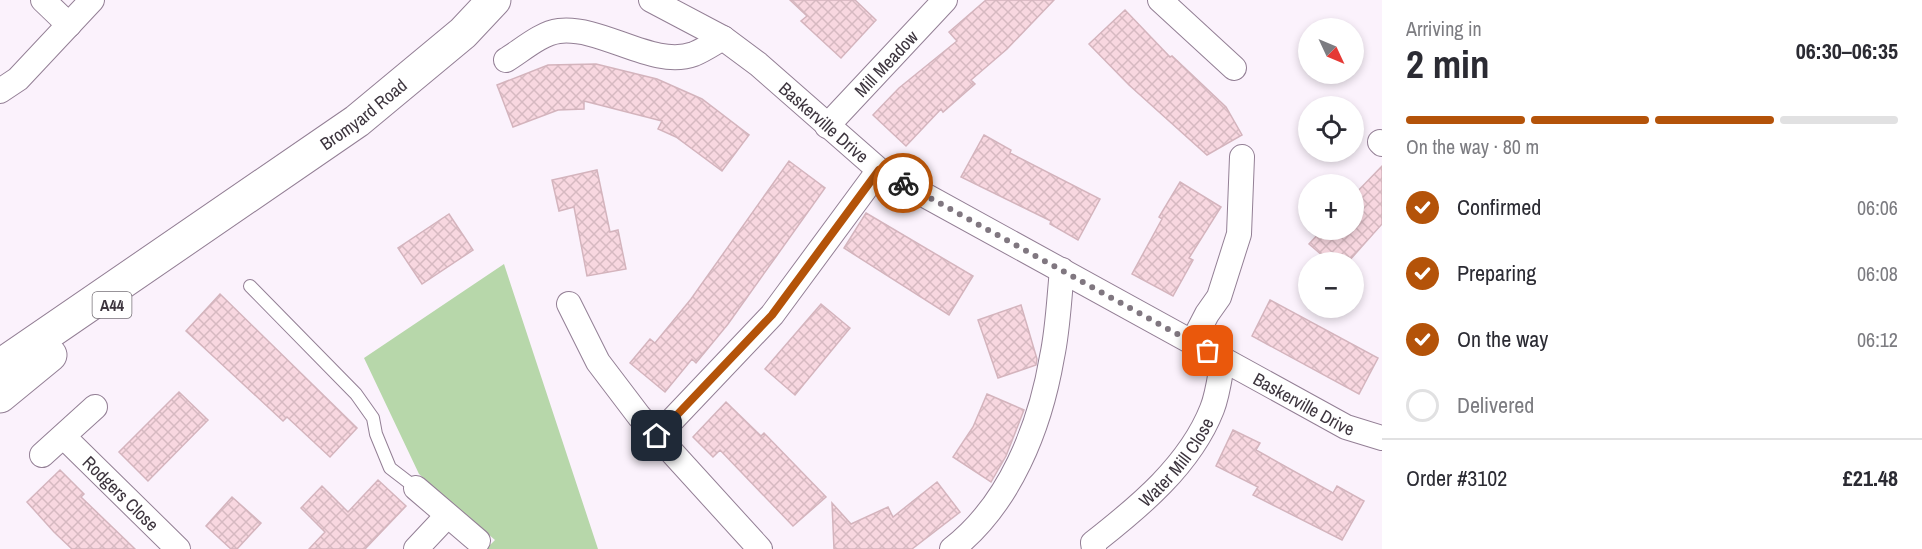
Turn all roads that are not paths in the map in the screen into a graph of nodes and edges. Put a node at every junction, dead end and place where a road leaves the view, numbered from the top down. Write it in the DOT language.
graph roads {
  1 [pos="43,0"];
  2 [pos="92,0"];
  3 [pos="494,0"];
  4 [pos="945,0"];
  5 [pos="1160,0"];
  6 [pos="662,2"];
  7 [pos="69,25"];
  8 [pos="723,38"];
  9 [pos="506,60"];
  10 [pos="1234,68"];
  11 [pos="0,91"];
  12 [pos="827,126"];
  13 [pos="1242,157"];
  14 [pos="879,170"];
  15 [pos="223,214"];
  16 [pos="1062,270"];
  17 [pos="250,286"];
  18 [pos="569,304"];
  19 [pos="1192,343"];
  20 [pos="1223,359"];
  21 [pos="0,366"];
  22 [pos="0,396"];
  23 [pos="95,407"];
  24 [pos="657,436"];
  25 [pos="64,437"];
  26 [pos="1382,438"];
  27 [pos="42,455"];
  28 [pos="416,488"];
  29 [pos="446,516"];
  30 [pos="478,541"];
  31 [pos="1090,547"];
  32 [pos="178,549"];
  33 [pos="416,549"];
  34 [pos="760,549"];
  35 [pos="952,549"];
  1 -- 7 [label="street"];
  2 -- 7 [label="street"];
  3 -- 15 [label="main road, Bromyard Road / A44"];
  4 -- 12 [label="street, Mill Meadow"];
  5 -- 10 [label="street"];
  6 -- 8 [label="street, Baskerville Drive"];
  7 -- 11 [label="street"];
  8 -- 9 [label="street"];
  8 -- 12 [label="street, Baskerville Drive"];
  12 -- 14 [label="street, Baskerville Drive"];
  13 -- 19 [label="street"];
  14 -- 16 [label="street, Baskerville Drive"];
  14 -- 24 [label="street"];
  15 -- 21 [label="main road, Bromyard Road / A44"];
  15 -- 22 [label="main road, Bromyard Road / A44"];
  16 -- 19 [label="street, Baskerville Drive"];
  16 -- 35 [label="street"];
  17 -- 28 [label="lane"];
  18 -- 24 [label="street"];
  19 -- 20 [label="street, Baskerville Drive"];
  20 -- 26 [label="street, Baskerville Drive"];
  20 -- 31 [label="street, Water Mill Close"];
  23 -- 25 [label="street"];
  24 -- 34 [label="street"];
  25 -- 27 [label="street"];
  25 -- 32 [label="street, Rodgers Close"];
  28 -- 29 [label="street"];
  29 -- 30 [label="street"];
  29 -- 33 [label="street"];
}
